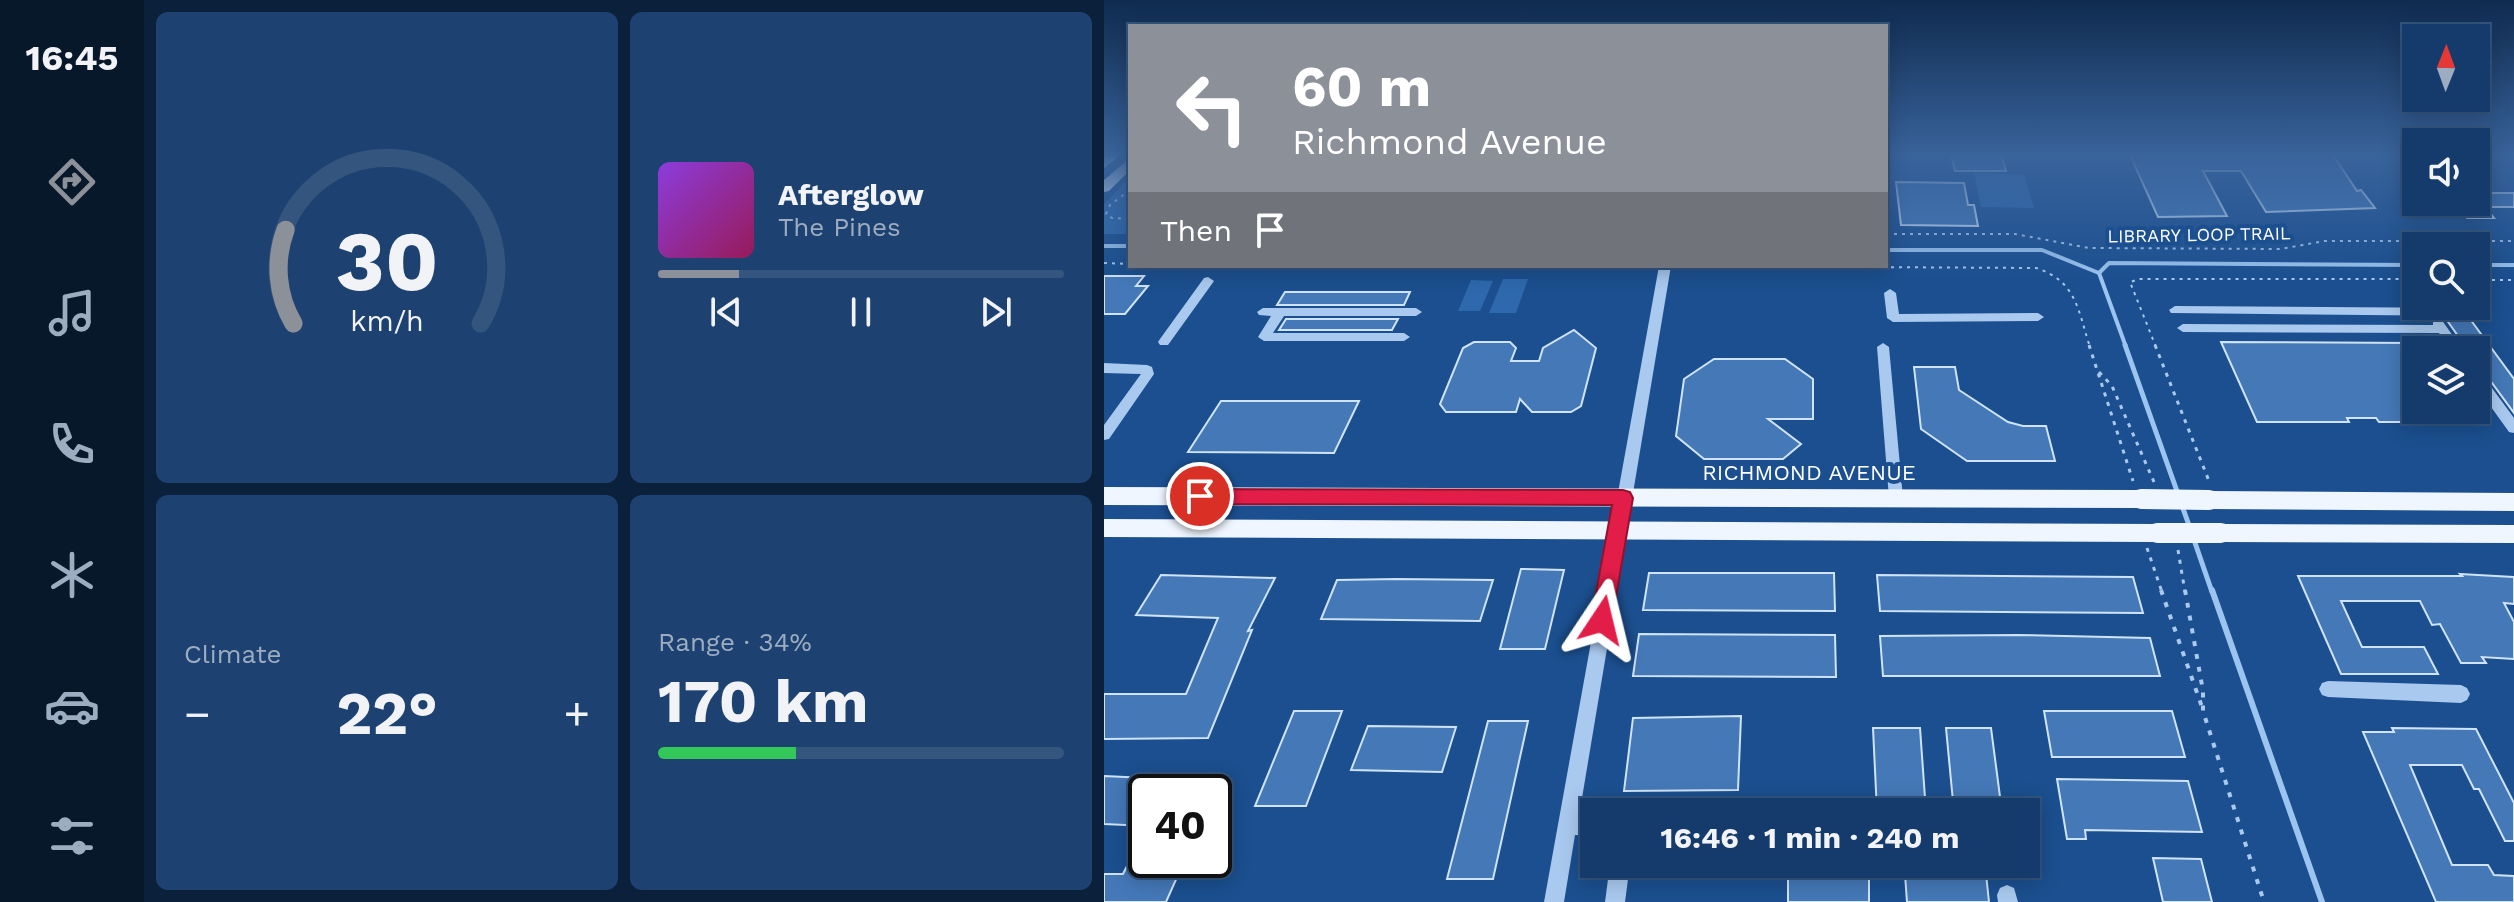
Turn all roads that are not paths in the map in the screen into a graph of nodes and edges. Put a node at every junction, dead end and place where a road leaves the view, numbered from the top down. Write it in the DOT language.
graph roads {
  1 [pos="1665,268"];
  2 [pos="1208,281"];
  3 [pos="1890,293"];
  4 [pos="2402,309"];
  5 [pos="2175,310"];
  6 [pos="1263,312"];
  7 [pos="1280,312"];
  8 [pos="1416,312"];
  9 [pos="2038,317"];
  10 [pos="2435,320"];
  11 [pos="2183,328"];
  12 [pos="2441,329"];
  13 [pos="2446,336"];
  14 [pos="1404,337"];
  15 [pos="1164,342"];
  16 [pos="1883,347"];
  17 [pos="1104,368"];
  18 [pos="2490,395"];
  19 [pos="2514,428"];
  20 [pos="1104,435"];
  21 [pos="1104,496"];
  22 [pos="1344,497"];
  23 [pos="1623,498"];
  24 [pos="1863,498"];
  25 [pos="1896,498"];
  26 [pos="2344,500"];
  27 [pos="2514,502"];
  28 [pos="1104,528"];
  29 [pos="1329,529"];
  30 [pos="1617,530"];
  31 [pos="1865,532"];
  32 [pos="2362,534"];
  33 [pos="2514,534"];
  34 [pos="2328,689"];
  35 [pos="2461,694"];
  36 [pos="1567,825"];
  37 [pos="1580,825"];
  38 [pos="1618,878"];
  39 [pos="1554,902"];
  40 [pos="1615,902"];
  1 -- 23 [label="street"];
  2 -- 15 [label="street"];
  3 -- 9 [label="street"];
  4 -- 5 [label="street"];
  6 -- 7 [label="street"];
  7 -- 8 [label="street"];
  7 -- 14 [label="street"];
  10 -- 12 [label="street"];
  11 -- 12 [label="street"];
  12 -- 13 [label="street"];
  16 -- 25 [label="street"];
  17 -- 20 [label="street"];
  18 -- 19 [label="street"];
  21 -- 22 [label="main road, RICHMOND AVENUE"];
  22 -- 23 [label="main road, RICHMOND AVENUE"];
  22 -- 29 [label="main road"];
  23 -- 24 [label="main road, RICHMOND AVENUE"];
  23 -- 30 [label="street"];
  24 -- 25 [label="main road, RICHMOND AVENUE"];
  24 -- 31 [label="main road"];
  25 -- 26 [label="main road, RICHMOND AVENUE, bridge"];
  26 -- 27 [label="main road, RICHMOND AVENUE"];
  26 -- 32 [label="main road"];
  28 -- 29 [label="main road"];
  29 -- 30 [label="main road"];
  30 -- 31 [label="main road"];
  30 -- 36 [label="street"];
  31 -- 32 [label="main road, bridge"];
  32 -- 33 [label="main road"];
  34 -- 35 [label="street"];
  36 -- 37 [label="street"];
  36 -- 39 [label="street"];
  38 -- 40 [label="street"];
}
